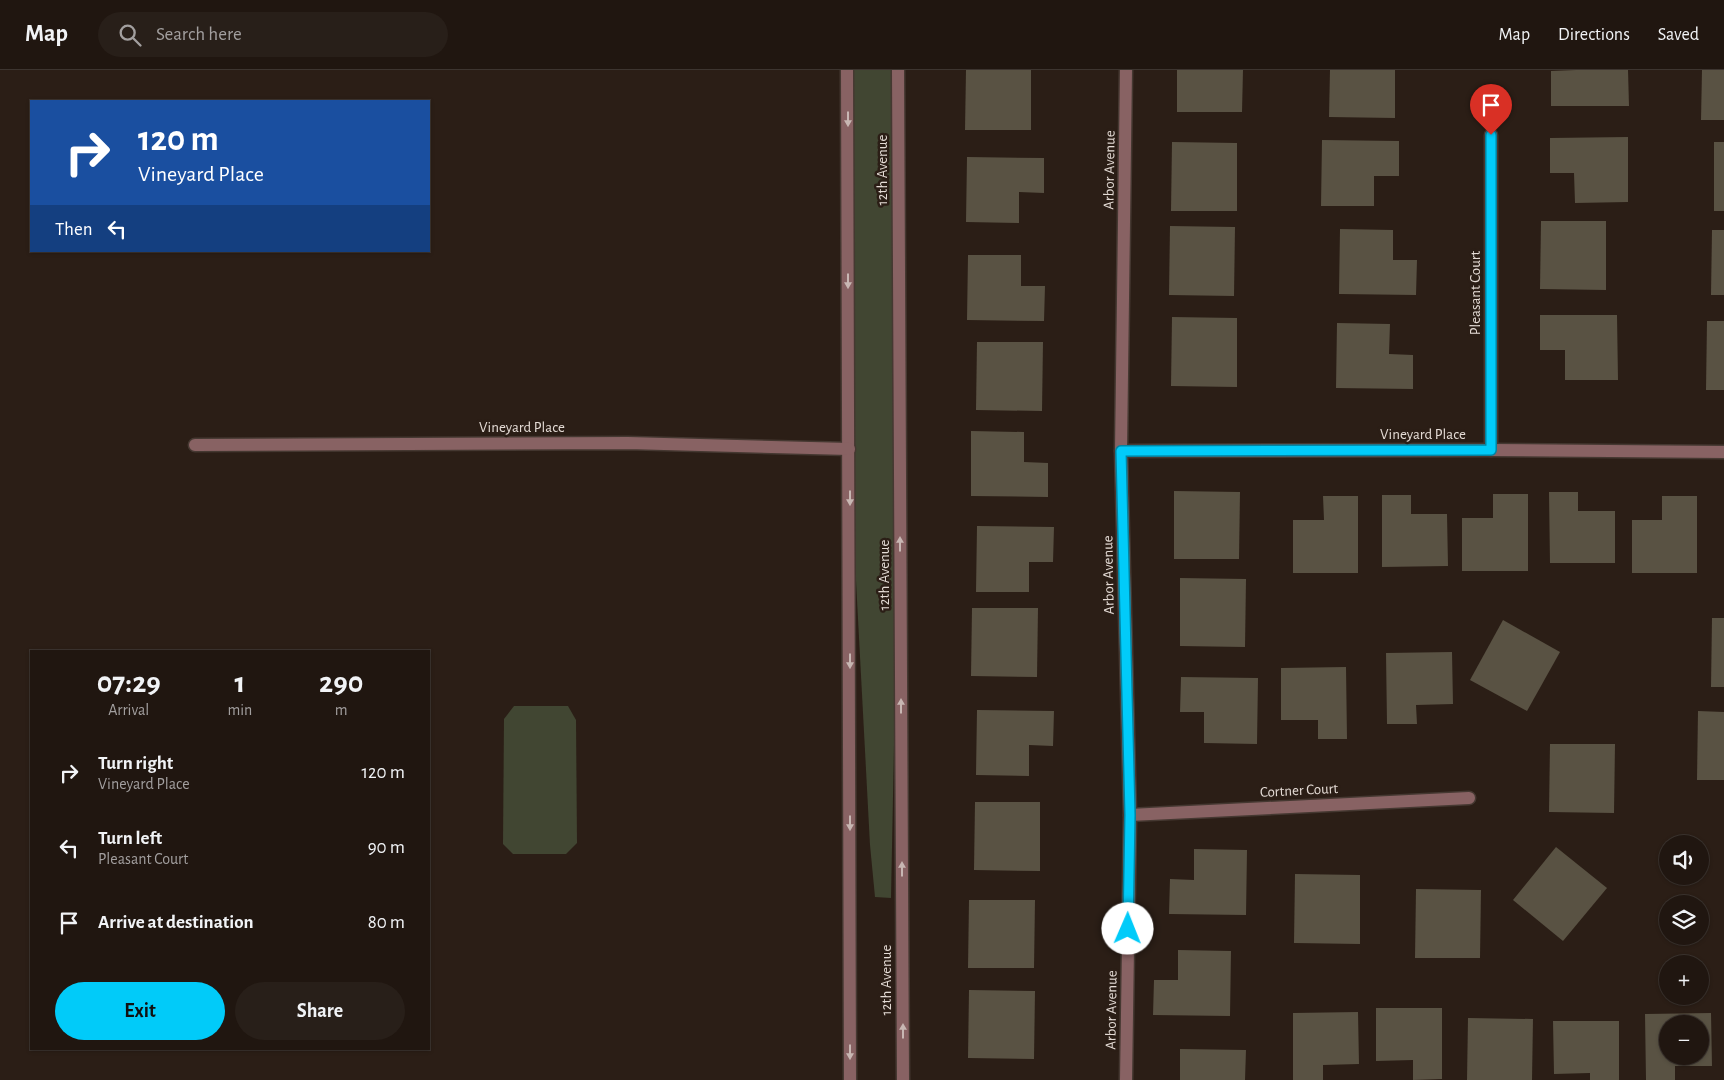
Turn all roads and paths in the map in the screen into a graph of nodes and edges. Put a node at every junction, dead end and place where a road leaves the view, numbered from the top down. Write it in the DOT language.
graph roads {
  1 [pos="847,70"];
  2 [pos="898,70"];
  3 [pos="1126,70"];
  4 [pos="1491,135"];
  5 [pos="195,445"];
  6 [pos="849,449"];
  7 [pos="1491,450"];
  8 [pos="1121,451"];
  9 [pos="1724,452"];
  10 [pos="1469,798"];
  11 [pos="1130,815"];
  12 [pos="850,1080"];
  13 [pos="903,1080"];
  14 [pos="1126,1080"];
  1 -- 6 [label="street, one-way"];
  13 -- 2 [label="street, 12th Avenue, one-way"];
  3 -- 8 [label="street, Arbor Avenue"];
  4 -- 7 [label="street, Pleasant Court"];
  5 -- 6 [label="street, Vineyard Place"];
  6 -- 12 [label="street, one-way"];
  7 -- 8 [label="street, Vineyard Place"];
  7 -- 9 [label="street, Vineyard Place"];
  8 -- 11 [label="street, Arbor Avenue"];
  10 -- 11 [label="street, Cortner Court"];
  11 -- 14 [label="street, Arbor Avenue"];
}
